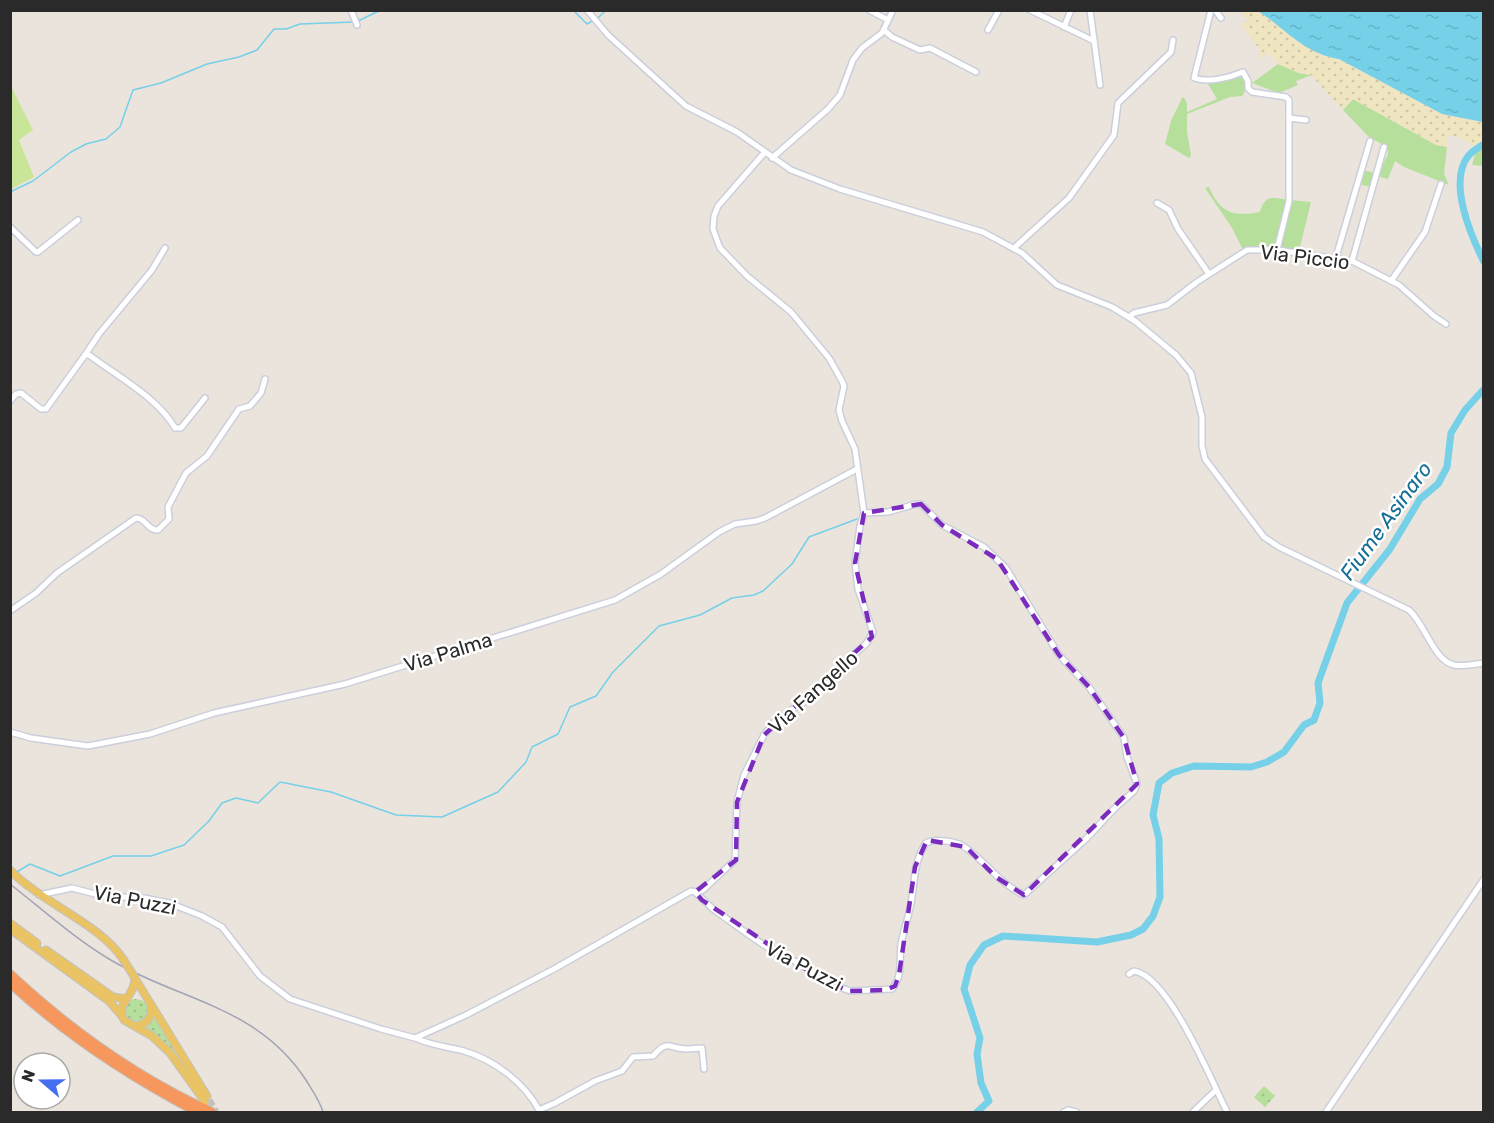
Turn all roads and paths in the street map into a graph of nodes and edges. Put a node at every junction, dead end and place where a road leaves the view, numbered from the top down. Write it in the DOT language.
graph roads {
  1 [pos="351,10"];
  2 [pos="587,10"];
  3 [pos="869,10"];
  4 [pos="893,10"];
  5 [pos="999,10"];
  6 [pos="1030,10"];
  7 [pos="1071,10"];
  8 [pos="1090,10"];
  9 [pos="1213,10"];
  10 [pos="1221,18"];
  11 [pos="888,20"];
  12 [pos="357,25"];
  13 [pos="1064,27"];
  14 [pos="884,30"];
  15 [pos="988,30"];
  16 [pos="1173,40"];
  17 [pos="1094,41"];
  18 [pos="976,72"];
  19 [pos="1100,85"];
  20 [pos="1289,118"];
  21 [pos="1306,120"];
  22 [pos="1370,141"];
  23 [pos="1384,147"];
  24 [pos="765,152"];
  25 [pos="772,158"];
  26 [pos="1441,184"];
  27 [pos="1157,203"];
  28 [pos="78,220"];
  29 [pos="10,227"];
  30 [pos="165,248"];
  31 [pos="1014,248"];
  32 [pos="1277,250"];
  33 [pos="1336,257"];
  34 [pos="1352,261"];
  35 [pos="1209,274"];
  36 [pos="1391,281"];
  37 [pos="1129,317"];
  38 [pos="1446,324"];
  39 [pos="85,355"];
  40 [pos="265,379"];
  41 [pos="205,398"];
  42 [pos="10,401"];
  43 [pos="857,470"];
  44 [pos="864,513"];
  45 [pos="10,610"];
  46 [pos="1484,663"];
  47 [pos="10,732"];
  48 [pos="10,870"];
  49 [pos="1484,879"];
  50 [pos="695,892"];
  51 [pos="39,895"];
  52 [pos="10,923"];
  53 [pos="10,929"];
  54 [pos="10,974"];
  55 [pos="1129,974"];
  56 [pos="135,978"];
  57 [pos="10,982"];
  58 [pos="128,998"];
  59 [pos="149,1003"];
  60 [pos="122,1017"];
  61 [pos="133,1026"];
  62 [pos="415,1038"];
  63 [pos="704,1069"];
  64 [pos="1216,1090"];
  65 [pos="539,1111"];
  66 [pos="197,1113"];
  67 [pos="212,1113"];
  68 [pos="1064,1113"];
  69 [pos="1076,1113"];
  70 [pos="1192,1113"];
  71 [pos="1227,1113"];
  72 [pos="1326,1113"];
  1 -- 12 [label="street"];
  2 -- 24 [label="street"];
  3 -- 11 [label="street"];
  4 -- 11 [label="street"];
  5 -- 15 [label="street"];
  6 -- 13 [label="street"];
  7 -- 13 [label="street"];
  8 -- 17 [label="street"];
  9 -- 10 [label="street"];
  9 -- 20 [label="street"];
  11 -- 14 [label="street"];
  13 -- 17 [label="street"];
  14 -- 18 [label="street"];
  14 -- 25 [label="street"];
  16 -- 31 [label="street"];
  17 -- 19 [label="street"];
  20 -- 21 [label="street"];
  20 -- 32 [label="street"];
  22 -- 33 [label="street"];
  23 -- 34 [label="street"];
  24 -- 25 [label="street"];
  24 -- 43 [label="street, Via Fangello"];
  25 -- 31 [label="street"];
  26 -- 36 [label="street"];
  27 -- 35 [label="street"];
  28 -- 29 [label="street"];
  30 -- 39 [label="street"];
  31 -- 37 [label="street"];
  32 -- 33 [label="street, Via Piccio"];
  32 -- 35 [label="street, Via Piccio"];
  33 -- 34 [label="street, Via Piccio"];
  34 -- 36 [label="street, Via Piccio"];
  35 -- 37 [label="street, Via Piccio"];
  36 -- 38 [label="street, Via Piccio"];
  37 -- 46 [label="street"];
  39 -- 41 [label="street"];
  39 -- 42 [label="street"];
  40 -- 45 [label="street"];
  43 -- 44 [label="street, Via Fangello"];
  43 -- 47 [label="street, Via Palma"];
  44 -- 50 [label="street, Via Fangello"];
  44 -- 50 [label="street, Via Puzzi"];
  48 -- 51 [label="main road"];
  49 -- 72 [label="street"];
  50 -- 62 [label="street"];
  51 -- 56 [label="main road, bridge"];
  51 -- 62 [label="street, Via Puzzi"];
  52 -- 58 [label="main road"];
  53 -- 60 [label="main road"];
  54 -- 67 [label="highway"];
  55 -- 64 [label="street"];
  56 -- 58 [label="main road"];
  56 -- 59 [label="main road"];
  57 -- 66 [label="highway"];
  58 -- 59 [label="main road"];
  58 -- 60 [label="main road"];
  59 -- 61 [label="main road"];
  59 -- 61 [label="main road"];
  60 -- 61 [label="main road"];
  62 -- 65 [label="street, Via Puzzi"];
  63 -- 65 [label="street"];
  64 -- 70 [label="street"];
  64 -- 71 [label="street"];
  68 -- 69 [label="street"];
}
